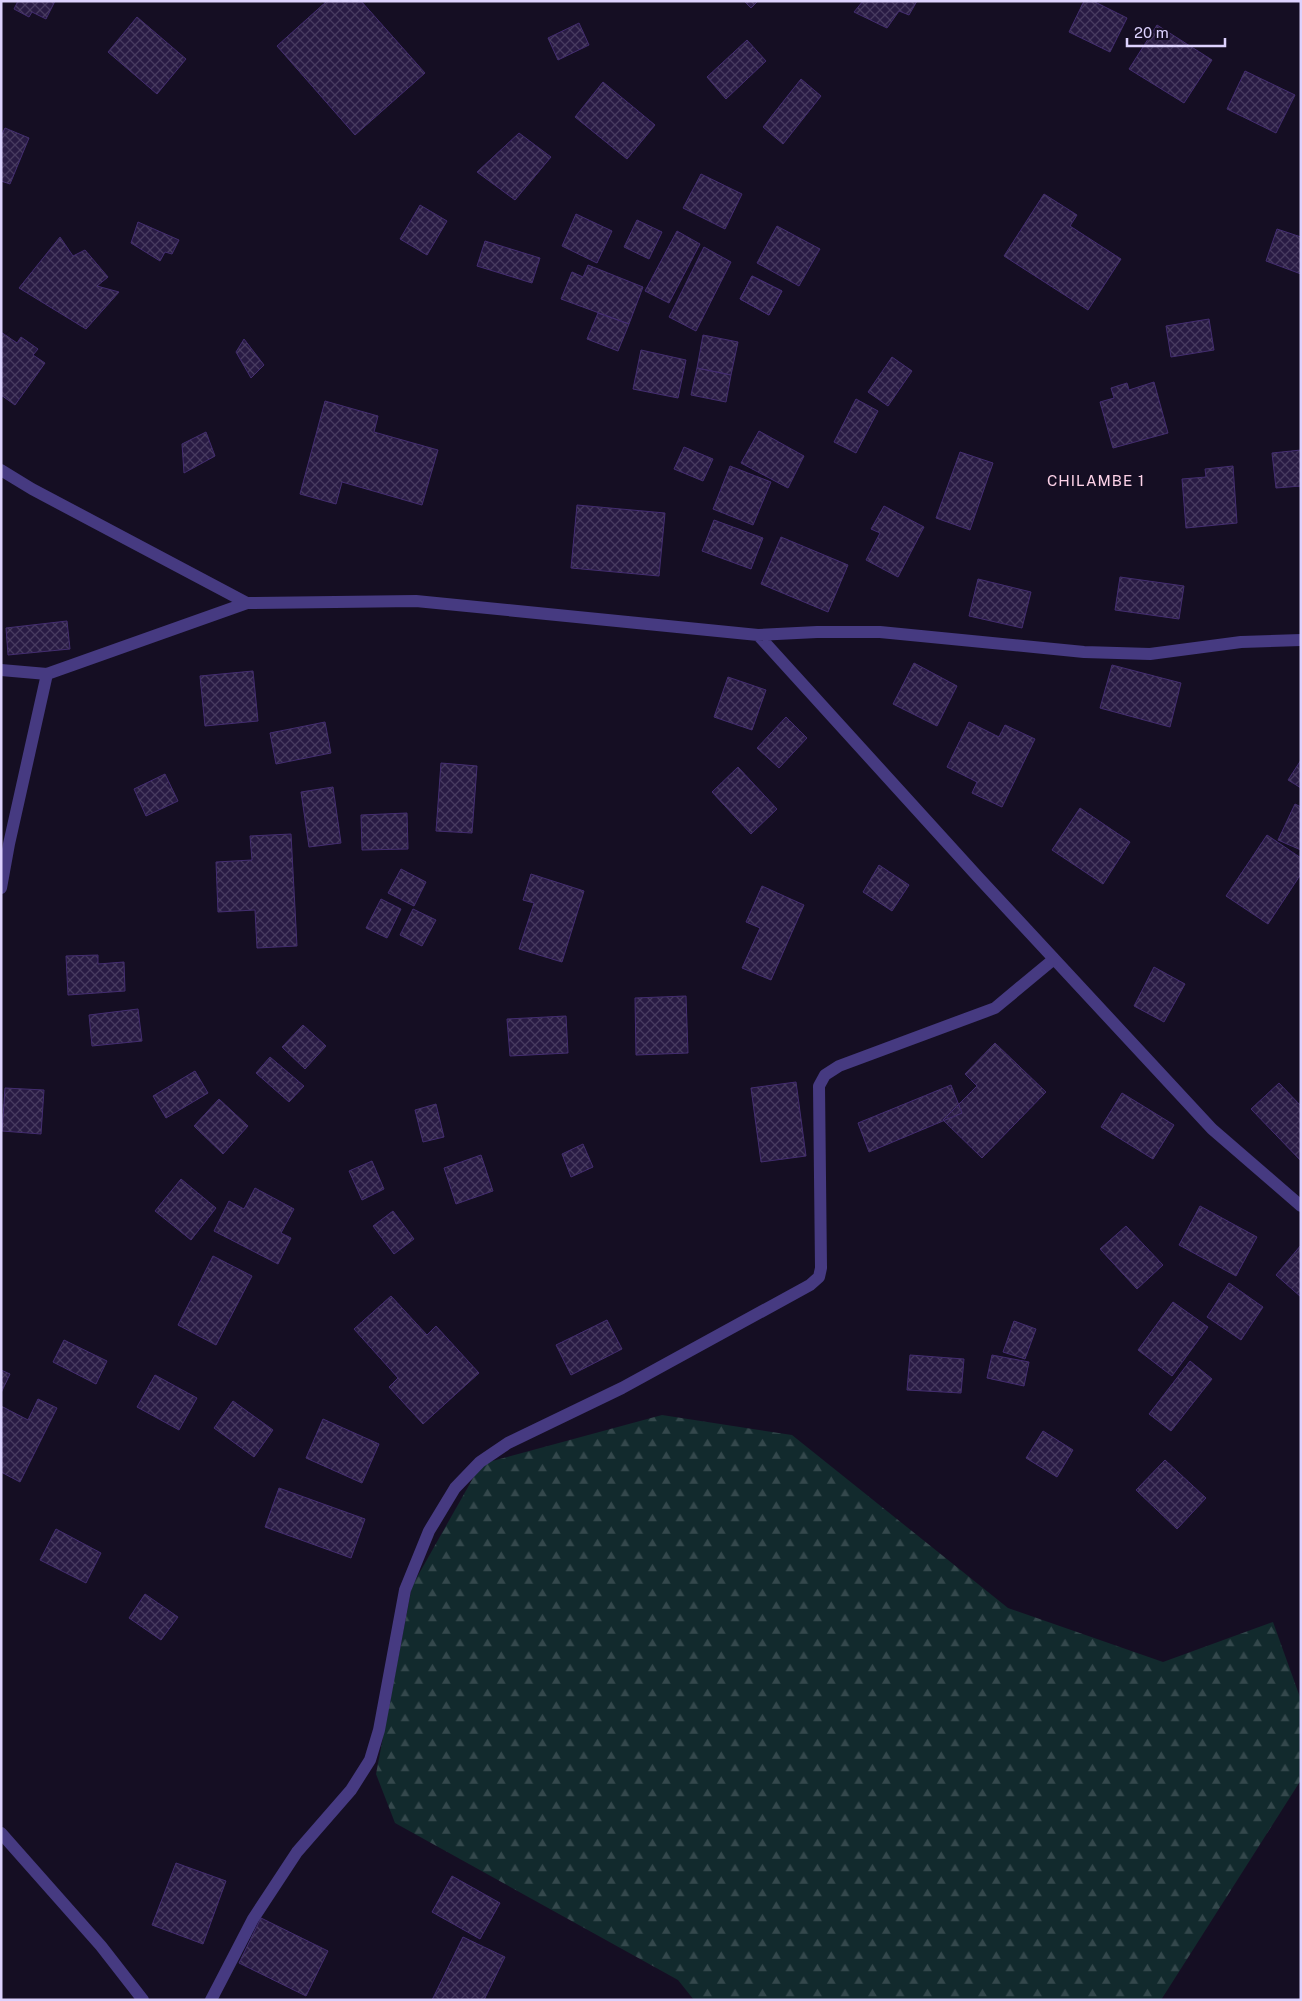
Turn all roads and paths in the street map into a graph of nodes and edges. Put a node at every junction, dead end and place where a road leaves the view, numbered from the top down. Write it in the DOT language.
graph roads {
  1 [pos="1,470"];
  2 [pos="247,603"];
  3 [pos="758,635"];
  4 [pos="1301,640"];
  5 [pos="1,670"];
  6 [pos="47,674"];
  7 [pos="1,888"];
  8 [pos="1054,959"];
  9 [pos="1301,1206"];
  10 [pos="1,1833"];
  11 [pos="143,2000"];
  12 [pos="211,2000"];
  1 -- 2 [label="street"];
  2 -- 3 [label="street"];
  2 -- 6 [label="street"];
  3 -- 4 [label="street"];
  3 -- 8 [label="street"];
  5 -- 6 [label="street"];
  6 -- 7 [label="street"];
  8 -- 9 [label="street"];
  8 -- 12 [label="street"];
  10 -- 11 [label="street"];
}
